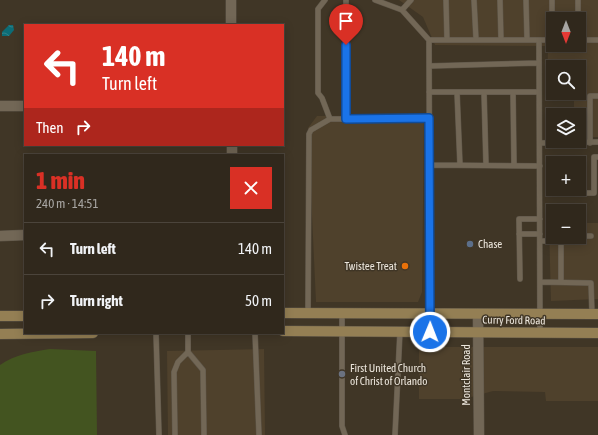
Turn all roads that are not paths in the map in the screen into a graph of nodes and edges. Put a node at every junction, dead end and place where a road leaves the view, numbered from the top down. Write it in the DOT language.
graph roads {
  1 [pos="231,0"];
  2 [pos="325,0"];
  3 [pos="346,0"];
  4 [pos="375,0"];
  5 [pos="411,0"];
  6 [pos="446,0"];
  7 [pos="474,0"];
  8 [pos="500,0"];
  9 [pos="526,0"];
  10 [pos="552,0"];
  11 [pos="578,0"];
  12 [pos="402,10"];
  13 [pos="552,12"];
  14 [pos="578,12"];
  15 [pos="231,24"];
  16 [pos="476,39"];
  17 [pos="501,39"];
  18 [pos="527,39"];
  19 [pos="428,40"];
  20 [pos="447,40"];
  21 [pos="539,40"];
  22 [pos="546,40"];
  23 [pos="586,40"];
  24 [pos="598,40"];
  25 [pos="539,63"];
  26 [pos="429,66"];
  27 [pos="429,92"];
  28 [pos="457,92"];
  29 [pos="484,92"];
  30 [pos="513,92"];
  31 [pos="539,92"];
  32 [pos="598,96"];
  33 [pos="0,106"];
  34 [pos="24,106"];
  35 [pos="429,118"];
  36 [pos="330,119"];
  37 [pos="346,119"];
  38 [pos="598,142"];
  39 [pos="540,143"];
  40 [pos="590,143"];
  41 [pos="596,157"];
  42 [pos="430,165"];
  43 [pos="460,165"];
  44 [pos="486,165"];
  45 [pos="514,166"];
  46 [pos="540,166"];
  47 [pos="587,193"];
  48 [pos="540,219"];
  49 [pos="519,234"];
  50 [pos="540,234"];
  51 [pos="0,236"];
  52 [pos="24,236"];
  53 [pos="586,236"];
  54 [pos="591,236"];
  55 [pos="540,241"];
  56 [pos="546,241"];
  57 [pos="561,244"];
  58 [pos="520,279"];
  59 [pos="540,282"];
  60 [pos="561,282"];
  61 [pos="308,313"];
  62 [pos="342,313"];
  63 [pos="284,314"];
  64 [pos="430,314"];
  65 [pos="478,314"];
  66 [pos="595,314"];
  67 [pos="540,315"];
  68 [pos="0,316"];
  69 [pos="24,316"];
  70 [pos="284,331"];
  71 [pos="342,331"];
  72 [pos="400,331"];
  73 [pos="430,332"];
  74 [pos="478,332"];
  75 [pos="540,333"];
  76 [pos="598,333"];
  77 [pos="0,334"];
  78 [pos="24,334"];
  79 [pos="156,334"];
  80 [pos="188,334"];
  81 [pos="255,334"];
  82 [pos="188,352"];
  83 [pos="159,435"];
  84 [pos="175,435"];
  85 [pos="204,435"];
  86 [pos="259,435"];
  87 [pos="345,435"];
  88 [pos="395,435"];
  89 [pos="479,435"];
  1 -- 15 [label="street"];
  2 -- 36 [label="lane"];
  3 -- 37 [label="lane"];
  4 -- 12 [label="lane"];
  5 -- 12 [label="lane"];
  6 -- 20 [label="lane"];
  7 -- 16 [label="lane"];
  8 -- 17 [label="lane"];
  9 -- 18 [label="lane"];
  10 -- 13 [label="lane"];
  11 -- 14 [label="lane"];
  12 -- 19 [label="lane"];
  16 -- 17 [label="lane"];
  16 -- 20 [label="lane"];
  17 -- 18 [label="lane"];
  18 -- 21 [label="lane"];
  19 -- 20 [label="lane"];
  19 -- 26 [label="lane"];
  21 -- 22 [label="lane"];
  21 -- 25 [label="lane"];
  23 -- 24 [label="lane"];
  25 -- 26 [label="lane"];
  25 -- 31 [label="lane"];
  26 -- 27 [label="lane"];
  27 -- 28 [label="lane"];
  27 -- 35 [label="lane"];
  28 -- 29 [label="lane"];
  28 -- 43 [label="lane"];
  29 -- 30 [label="lane"];
  29 -- 44 [label="lane"];
  30 -- 31 [label="lane"];
  30 -- 45 [label="lane"];
  31 -- 39 [label="lane"];
  32 -- 40 [label="lane"];
  33 -- 34 [label="street"];
  35 -- 37 [label="lane"];
  35 -- 42 [label="lane"];
  36 -- 37 [label="lane"];
  36 -- 61 [label="lane"];
  38 -- 40 [label="lane"];
  39 -- 40 [label="lane"];
  39 -- 46 [label="lane"];
  41 -- 47 [label="lane"];
  42 -- 43 [label="lane"];
  42 -- 64 [label="lane"];
  43 -- 44 [label="lane"];
  44 -- 45 [label="lane"];
  45 -- 46 [label="lane"];
  46 -- 48 [label="lane"];
  48 -- 49 [label="lane"];
  48 -- 50 [label="lane"];
  49 -- 50 [label="lane"];
  49 -- 58 [label="lane"];
  50 -- 55 [label="lane"];
  51 -- 52 [label="street"];
  53 -- 54 [label="lane"];
  55 -- 56 [label="lane"];
  55 -- 59 [label="lane"];
  57 -- 60 [label="lane"];
  59 -- 60 [label="lane"];
  59 -- 67 [label="lane"];
  60 -- 66 [label="lane"];
  61 -- 62 [label="main road, Curry Ford Road"];
  61 -- 63 [label="main road, Curry Ford Road"];
  62 -- 64 [label="main road, Curry Ford Road"];
  62 -- 71 [label="lane"];
  64 -- 65 [label="main road, Curry Ford Road"];
  64 -- 73 [label="street"];
  65 -- 67 [label="main road, Curry Ford Road"];
  65 -- 74 [label="street, Montclair Road"];
  66 -- 67 [label="main road, Curry Ford Road"];
  67 -- 75 [label="lane"];
  68 -- 69 [label="main road"];
  70 -- 71 [label="main road, Curry Ford Road"];
  71 -- 72 [label="main road, Curry Ford Road"];
  71 -- 87 [label="lane"];
  72 -- 73 [label="main road, Curry Ford Road"];
  72 -- 88 [label="lane"];
  73 -- 74 [label="main road, Curry Ford Road"];
  74 -- 75 [label="main road, Curry Ford Road"];
  74 -- 89 [label="street, Montclair Road"];
  75 -- 76 [label="main road, Curry Ford Road"];
  77 -- 78 [label="main road"];
  79 -- 83 [label="lane"];
  80 -- 82 [label="lane"];
  81 -- 86 [label="lane"];
  82 -- 84 [label="lane"];
  82 -- 85 [label="lane"];
}
